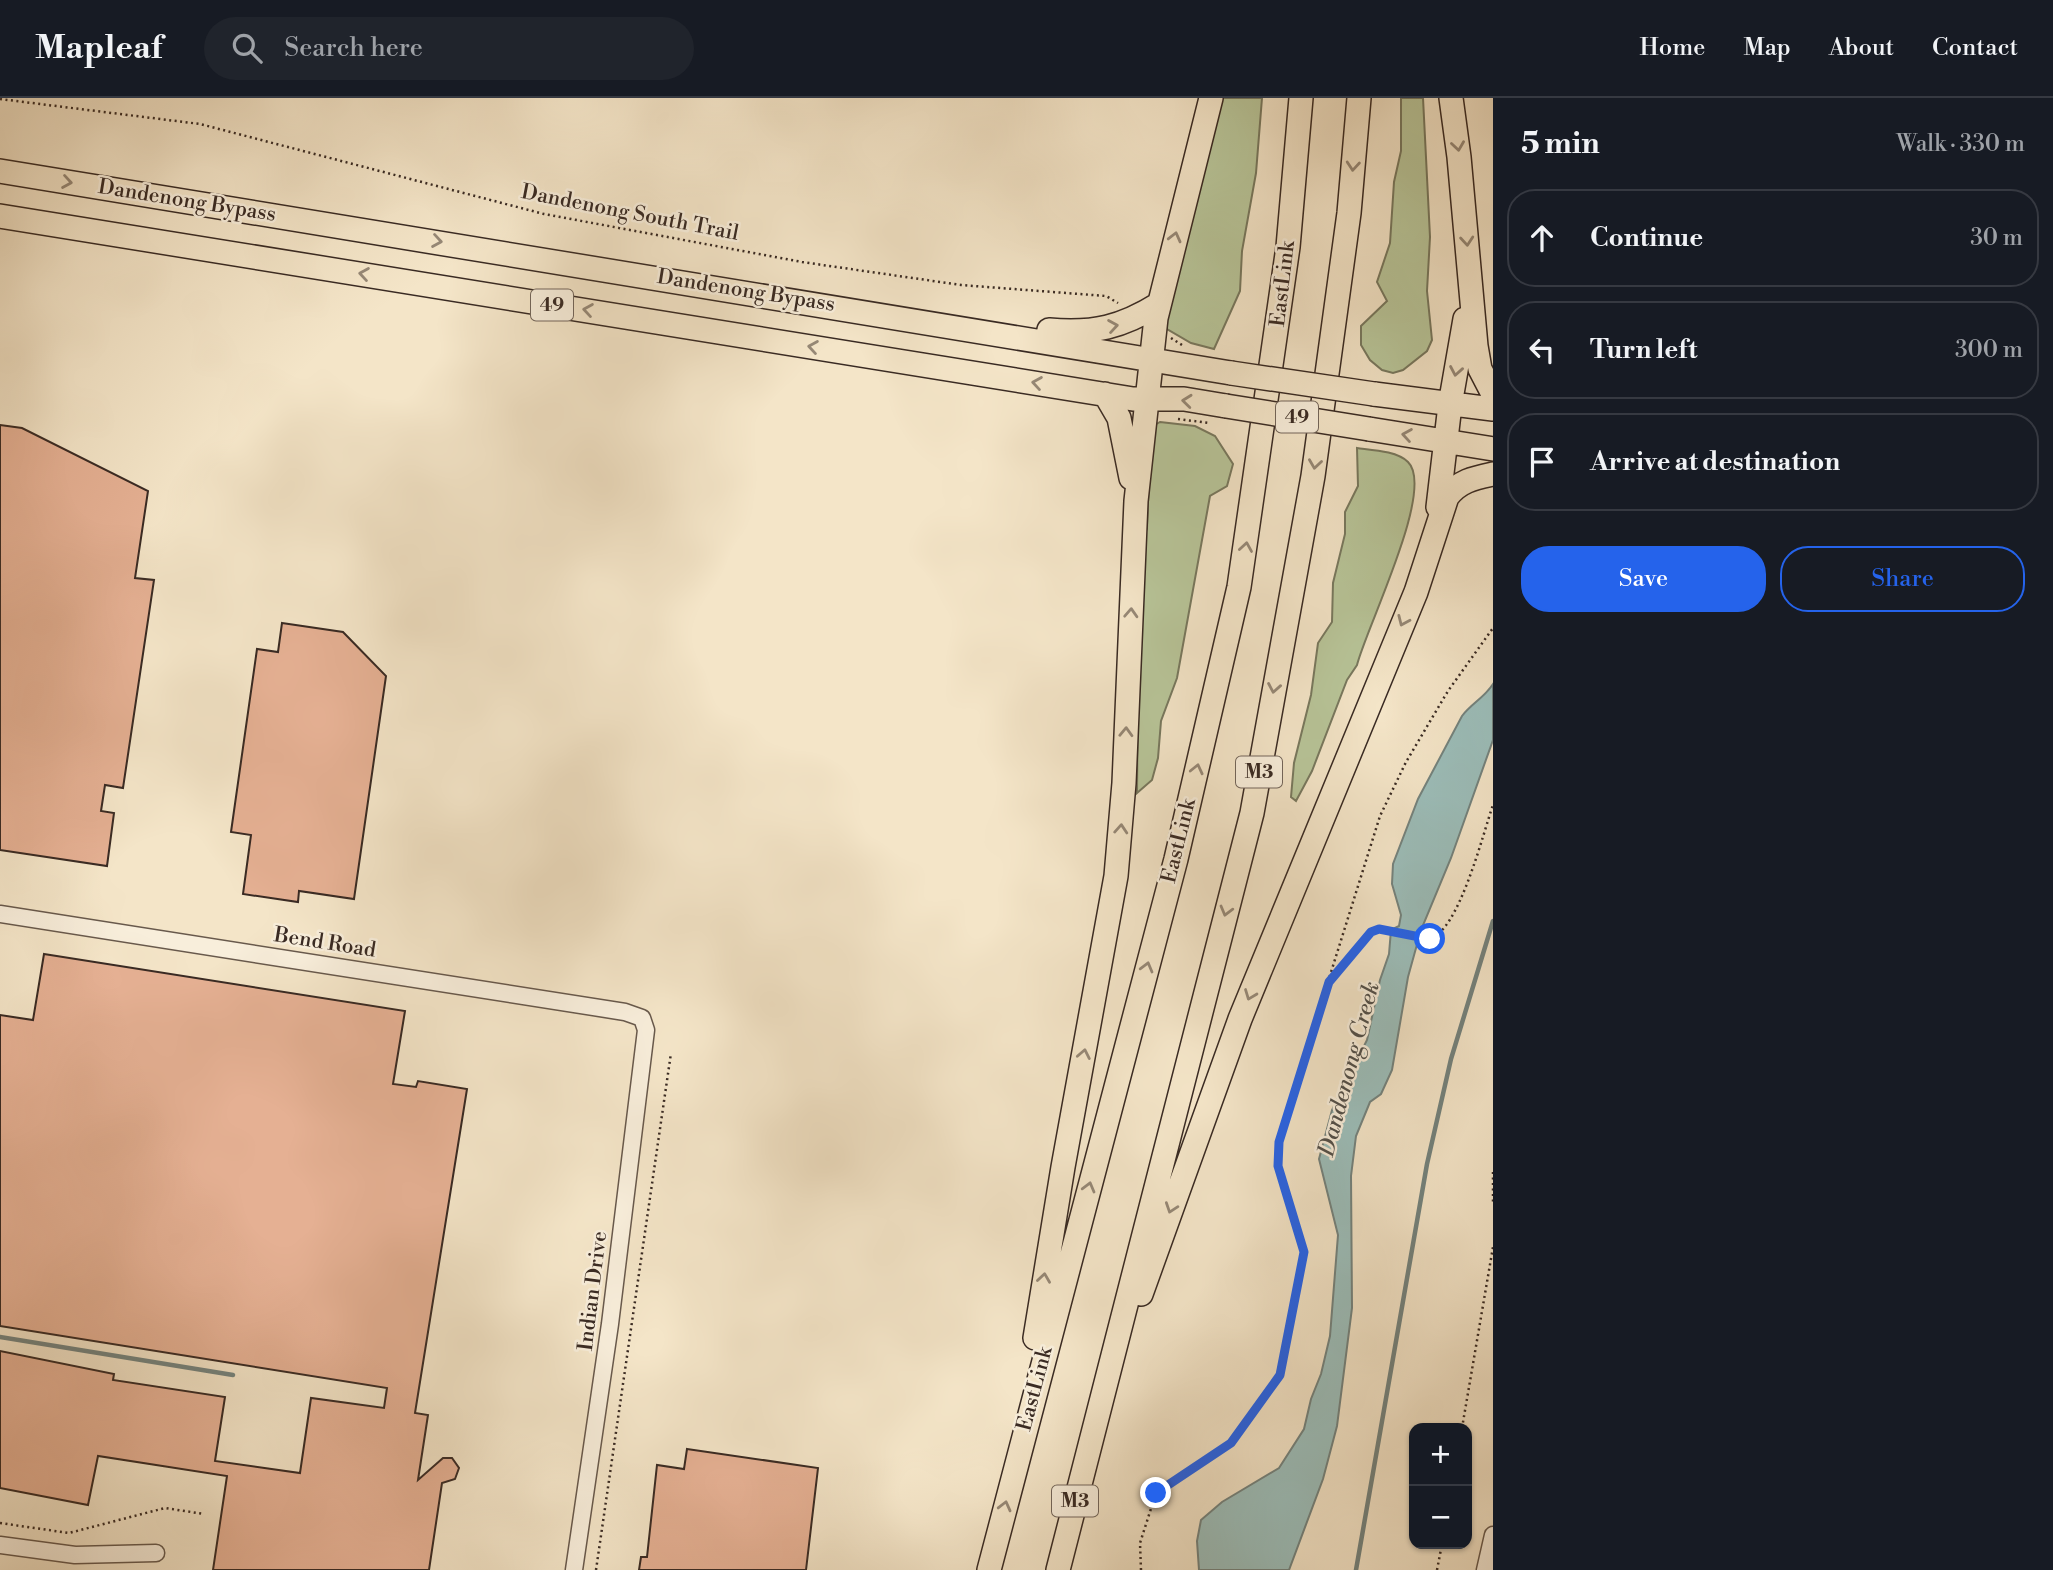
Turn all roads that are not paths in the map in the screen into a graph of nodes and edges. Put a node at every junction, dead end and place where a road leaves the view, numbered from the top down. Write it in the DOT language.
graph roads {
  1 [pos="1211,98"];
  2 [pos="1300,98"];
  3 [pos="1359,98"];
  4 [pos="1451,98"];
  5 [pos="0,171"];
  6 [pos="0,216"];
  7 [pos="1470,290"];
  8 [pos="1159,304"];
  9 [pos="899,316"];
  10 [pos="1153,348"];
  11 [pos="1105,394"];
  12 [pos="1493,394"];
  13 [pos="1148,399"];
  14 [pos="1450,405"];
  15 [pos="1493,409"];
  16 [pos="1445,441"];
  17 [pos="1493,449"];
  18 [pos="1493,474"];
  19 [pos="1136,502"];
  20 [pos="1428,558"];
  21 [pos="0,914"];
  22 [pos="642,1017"];
  23 [pos="1093,1432"];
  24 [pos="1021,1442"];
  25 [pos="1493,1535"];
  26 [pos="0,1545"];
  27 [pos="156,1553"];
  28 [pos="574,1570"];
  29 [pos="989,1570"];
  30 [pos="1058,1570"];
  31 [pos="1485,1570"];
  8 -- 1 [label="highway, one-way"];
  24 -- 2 [label="highway, EastLink, one-way"];
  3 -- 23 [label="highway, M3, one-way"];
  4 -- 7 [label="highway, one-way"];
  5 -- 9 [label="highway, Dandenong Bypass / 49, one-way"];
  11 -- 6 [label="highway, Dandenong Bypass / 49, one-way"];
  7 -- 12 [label="highway"];
  7 -- 14 [label="highway, one-way"];
  9 -- 8 [label="highway, one-way"];
  8 -- 10 [label="highway"];
  9 -- 10 [label="highway, Dandenong Bypass / 49"];
  10 -- 13 [label="highway"];
  10 -- 14 [label="highway, Dandenong Bypass / 49, bridge"];
  11 -- 13 [label="highway, Dandenong Bypass / 49"];
  11 -- 19 [label="highway"];
  16 -- 13 [label="highway, Dandenong Bypass / 49, one-way, bridge"];
  13 -- 19 [label="highway"];
  14 -- 15 [label="highway, Dandenong Bypass / 49"];
  14 -- 16 [label="highway"];
  16 -- 17 [label="highway, Dandenong Bypass / 49"];
  16 -- 20 [label="highway"];
  18 -- 20 [label="highway"];
  24 -- 19 [label="highway, one-way"];
  20 -- 23 [label="highway, one-way"];
  21 -- 22 [label="street, Bend Road"];
  22 -- 28 [label="street, Indian Drive"];
  23 -- 30 [label="highway, M3"];
  29 -- 24 [label="highway, EastLink, one-way"];
  25 -- 31 [label="street"];
  26 -- 27 [label="street"];
}
